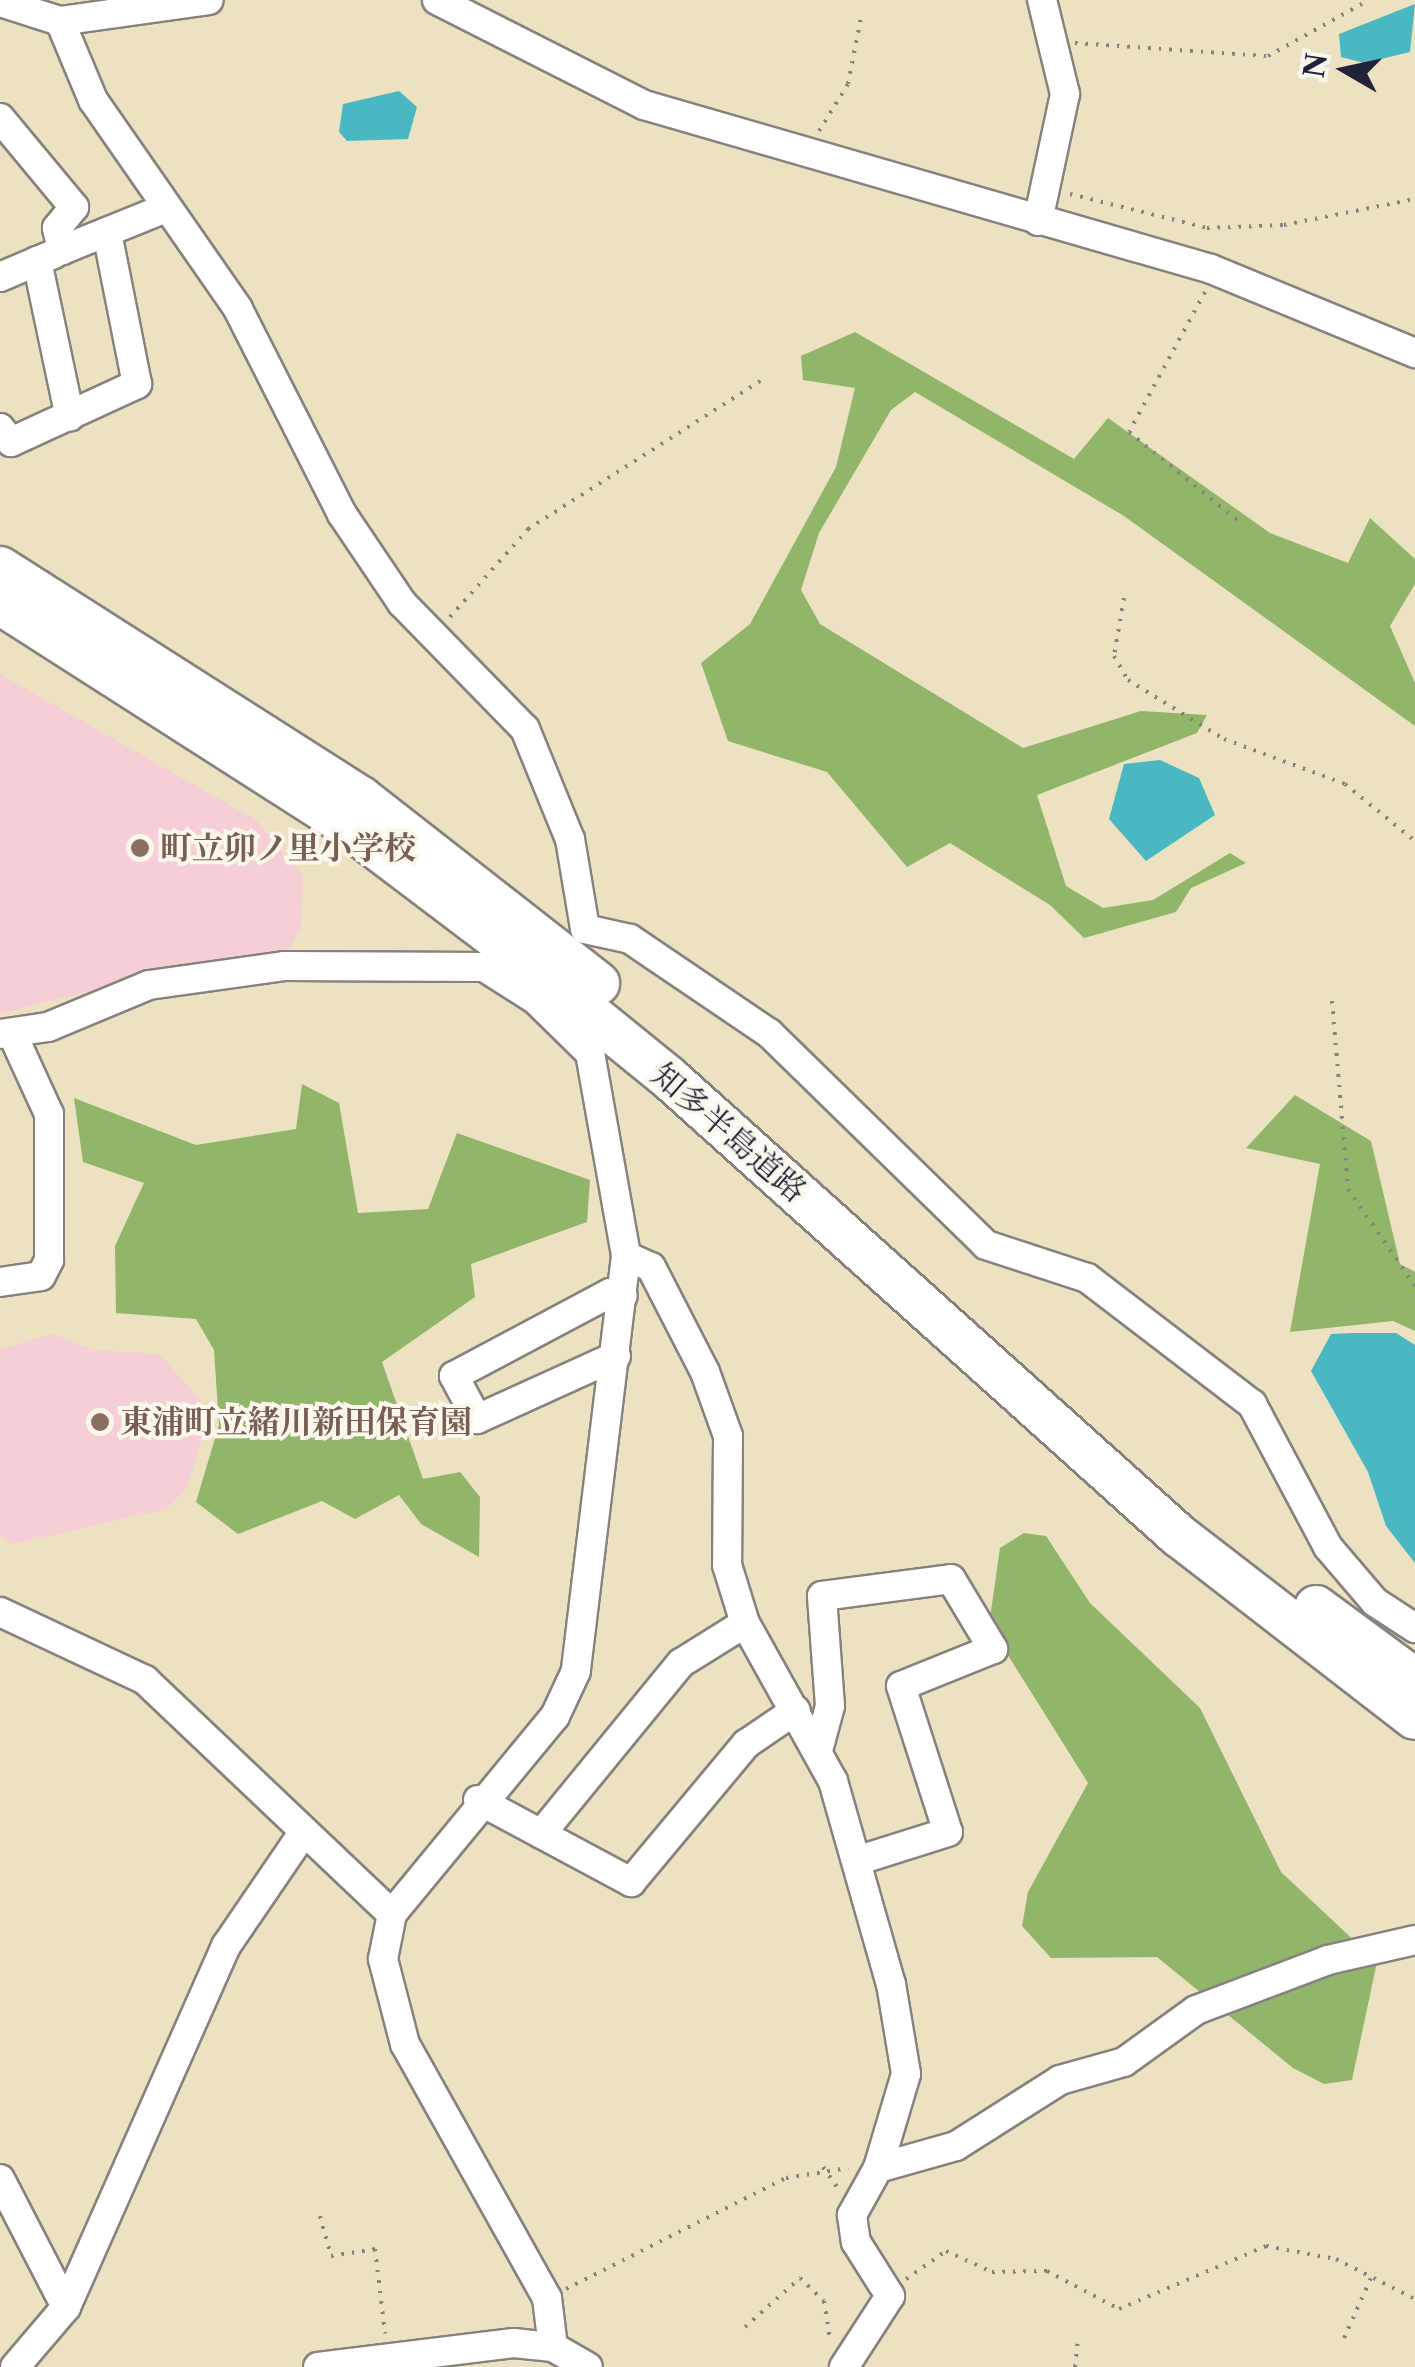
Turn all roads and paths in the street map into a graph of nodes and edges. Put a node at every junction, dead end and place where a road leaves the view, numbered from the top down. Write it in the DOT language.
graph roads {
  1 [pos="210,0"];
  2 [pos="437,0"];
  3 [pos="1042,0"];
  4 [pos="1369,0"];
  5 [pos="0,2"];
  6 [pos="862,12"];
  7 [pos="60,21"];
  8 [pos="1056,48"];
  9 [pos="0,118"];
  10 [pos="809,155"];
  11 [pos="1047,186"];
  12 [pos="1415,199"];
  13 [pos="166,208"];
  14 [pos="1038,221"];
  15 [pos="107,232"];
  16 [pos="50,255"];
  17 [pos="1211,269"];
  18 [pos="0,277"];
  19 [pos="1415,353"];
  20 [pos="762,380"];
  21 [pos="70,417"];
  22 [pos="0,428"];
  23 [pos="1238,521"];
  24 [pos="0,568"];
  25 [pos="1124,598"];
  26 [pos="0,603"];
  27 [pos="434,635"];
  28 [pos="1415,841"];
  29 [pos="1332,1001"];
  30 [pos="6,1034"];
  31 [pos="626,1256"];
  32 [pos="0,1282"];
  33 [pos="1415,1286"];
  34 [pos="624,1296"];
  35 [pos="616,1356"];
  36 [pos="0,1612"];
  37 [pos="745,1623"];
  38 [pos="1415,1628"];
  39 [pos="1415,1680"];
  40 [pos="796,1710"];
  41 [pos="1415,1718"];
  42 [pos="819,1747"];
  43 [pos="478,1800"];
  44 [pos="303,1833"];
  45 [pos="541,1834"];
  46 [pos="856,1861"];
  47 [pos="392,1914"];
  48 [pos="1415,1940"];
  49 [pos="878,2168"];
  50 [pos="0,2179"];
  51 [pos="320,2216"];
  52 [pos="1372,2277"];
  53 [pos="890,2285"];
  54 [pos="547,2298"];
  55 [pos="1415,2299"];
  56 [pos="66,2308"];
  57 [pos="745,2327"];
  58 [pos="1344,2338"];
  59 [pos="1078,2340"];
  60 [pos="553,2348"];
  61 [pos="501,2355"];
  62 [pos="388,2360"];
  63 [pos="846,2363"];
  64 [pos="15,2367"];
  65 [pos="318,2367"];
  66 [pos="588,2367"];
  67 [pos="1075,2367"];
  1 -- 7 [label="street"];
  2 -- 10 [label="street"];
  3 -- 8 [label="street"];
  4 -- 8 [label="path"];
  5 -- 7 [label="street"];
  6 -- 10 [label="path"];
  7 -- 13 [label="street"];
  8 -- 11 [label="street"];
  9 -- 16 [label="street"];
  10 -- 14 [label="street"];
  11 -- 12 [label="path"];
  11 -- 14 [label="street"];
  13 -- 15 [label="street"];
  13 -- 27 [label="street"];
  14 -- 17 [label="street"];
  15 -- 16 [label="street"];
  15 -- 21 [label="street"];
  16 -- 18 [label="street"];
  16 -- 21 [label="street"];
  17 -- 19 [label="street"];
  17 -- 23 [label="path"];
  20 -- 27 [label="path"];
  21 -- 22 [label="street"];
  24 -- 39 [label="highway, 知多半島道路"];
  25 -- 28 [label="path"];
  26 -- 41 [label="highway, 知多半島道路"];
  27 -- 38 [label="street"];
  29 -- 33 [label="path"];
  30 -- 31 [label="street"];
  30 -- 32 [label="street"];
  31 -- 34 [label="street"];
  31 -- 37 [label="street"];
  34 -- 35 [label="street"];
  34 -- 35 [label="street"];
  35 -- 43 [label="street"];
  36 -- 44 [label="street"];
  37 -- 40 [label="street"];
  37 -- 45 [label="street"];
  40 -- 42 [label="street"];
  40 -- 45 [label="street"];
  42 -- 46 [label="street"];
  42 -- 46 [label="street"];
  43 -- 45 [label="street"];
  43 -- 47 [label="street"];
  44 -- 47 [label="street"];
  44 -- 56 [label="street"];
  46 -- 49 [label="street"];
  47 -- 54 [label="street"];
  48 -- 49 [label="street"];
  49 -- 53 [label="street"];
  49 -- 54 [label="path"];
  50 -- 56 [label="street"];
  51 -- 62 [label="path"];
  52 -- 53 [label="path"];
  52 -- 55 [label="path"];
  52 -- 58 [label="path"];
  53 -- 63 [label="street"];
  54 -- 60 [label="street"];
  56 -- 64 [label="street"];
  57 -- 63 [label="path"];
  59 -- 67 [label="path"];
  60 -- 61 [label="street"];
  60 -- 66 [label="street"];
  61 -- 62 [label="street"];
  62 -- 65 [label="street"];
}
